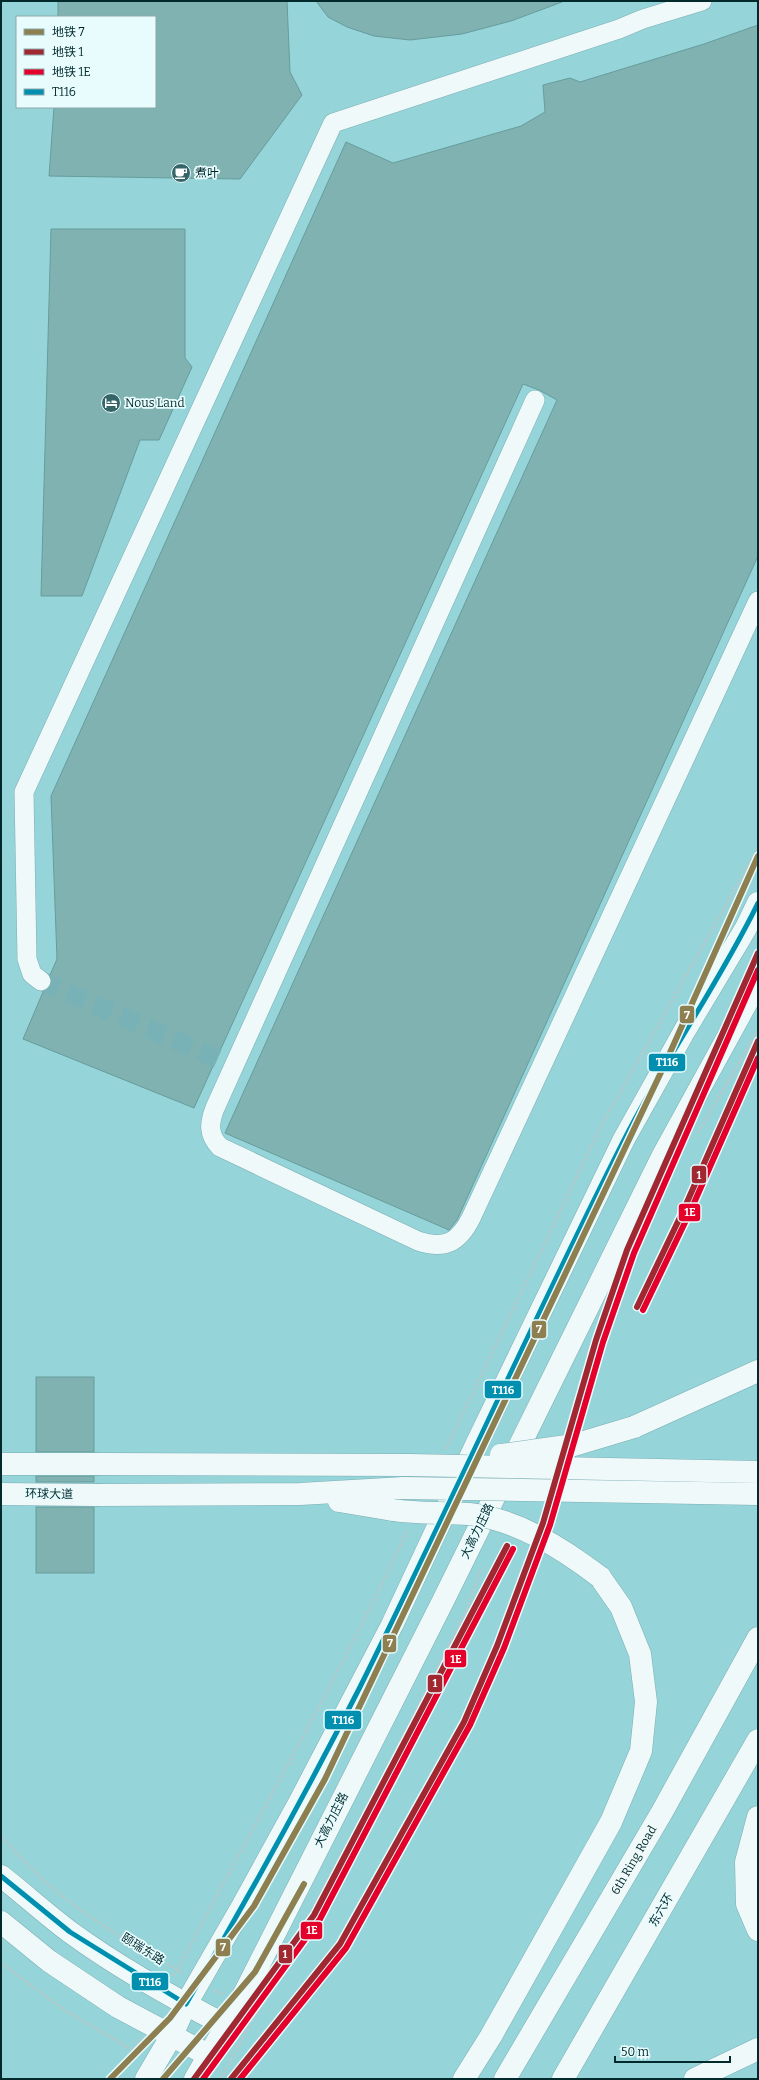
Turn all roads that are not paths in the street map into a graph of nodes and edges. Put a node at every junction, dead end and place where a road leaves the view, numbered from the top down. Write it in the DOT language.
graph roads {
  1 [pos="702,1"];
  2 [pos="535,400"];
  3 [pos="758,601"];
  4 [pos="758,903"];
  5 [pos="41,981"];
  6 [pos="758,982"];
  7 [pos="758,1370"];
  8 [pos="1,1464"];
  9 [pos="409,1465"];
  10 [pos="758,1472"];
  11 [pos="1,1494"];
  12 [pos="300,1494"];
  13 [pos="758,1494"];
  14 [pos="758,1638"];
  15 [pos="758,1740"];
  16 [pos="758,1818"];
  17 [pos="1,1876"];
  18 [pos="1,1922"];
  19 [pos="758,1930"];
  20 [pos="186,2004"];
  21 [pos="227,2026"];
  22 [pos="172,2035"];
  23 [pos="758,2049"];
  24 [pos="210,2056"];
  25 [pos="151,2071"];
  26 [pos="195,2079"];
  27 [pos="464,2079"];
  28 [pos="505,2079"];
  29 [pos="563,2079"];
  30 [pos="695,2079"];
  1 -- 5 [label="lane"];
  2 -- 3 [label="lane"];
  4 -- 20 [label="main road"];
  6 -- 21 [label="main road, 大高力庄路"];
  7 -- 9 [label="main road, bridge"];
  8 -- 9 [label="main road"];
  9 -- 10 [label="main road, bridge"];
  11 -- 12 [label="main road, 环球大道"];
  12 -- 13 [label="main road, bridge"];
  12 -- 27 [label="main road, bridge"];
  14 -- 28 [label="main road, 6th Ring Road"];
  15 -- 29 [label="main road, 东六环"];
  16 -- 19 [label="main road"];
  17 -- 20 [label="main road, 颐瑞东路"];
  18 -- 22 [label="main road"];
  20 -- 21 [label="main road, 颐瑞东路"];
  20 -- 22 [label="main road"];
  21 -- 24 [label="main road, 大高力庄路"];
  22 -- 24 [label="main road"];
  22 -- 25 [label="main road"];
  23 -- 30 [label="main road"];
  24 -- 26 [label="main road, 大高力庄路"];
}
